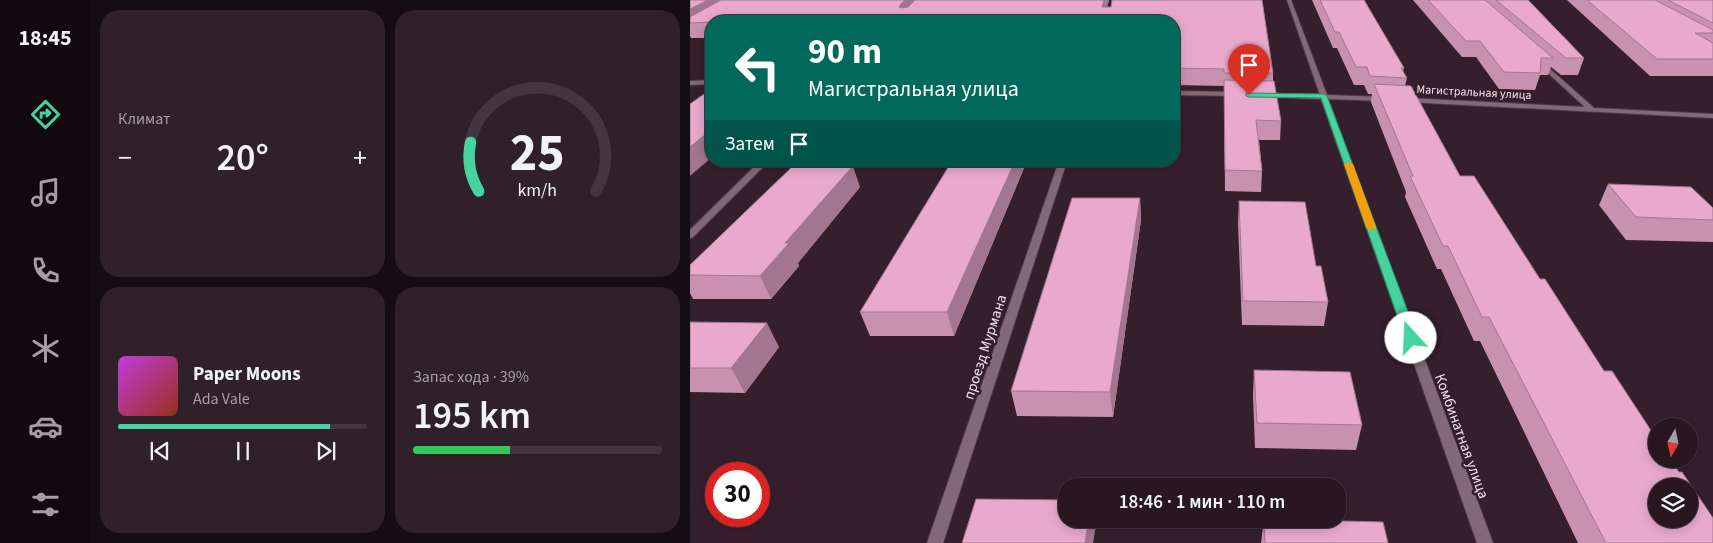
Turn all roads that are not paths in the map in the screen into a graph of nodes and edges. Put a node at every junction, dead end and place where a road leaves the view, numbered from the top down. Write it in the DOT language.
graph roads {
  1 [pos="1289,0"];
  2 [pos="1535,58"];
  3 [pos="690,82"];
  4 [pos="705,82"];
  5 [pos="1180,93"];
  6 [pos="1244,95"];
  7 [pos="1254,95"];
  8 [pos="1324,96"];
  9 [pos="1393,100"];
  10 [pos="1403,100"];
  11 [pos="1591,109"];
  12 [pos="1713,116"];
  13 [pos="760,167"];
  14 [pos="1061,167"];
  15 [pos="690,235"];
  16 [pos="935,543"];
  17 [pos="1485,543"];
  1 -- 8 [label="street, Комбинатная улица"];
  2 -- 11 [label="street"];
  3 -- 4 [label="street"];
  5 -- 6 [label="street"];
  7 -- 8 [label="street"];
  8 -- 9 [label="street"];
  8 -- 17 [label="street, Комбинатная улица"];
  10 -- 11 [label="street, Магистральная улица"];
  11 -- 12 [label="street, Магистральная улица"];
  13 -- 15 [label="street"];
  14 -- 16 [label="street, проезд Мурмана"];
}
